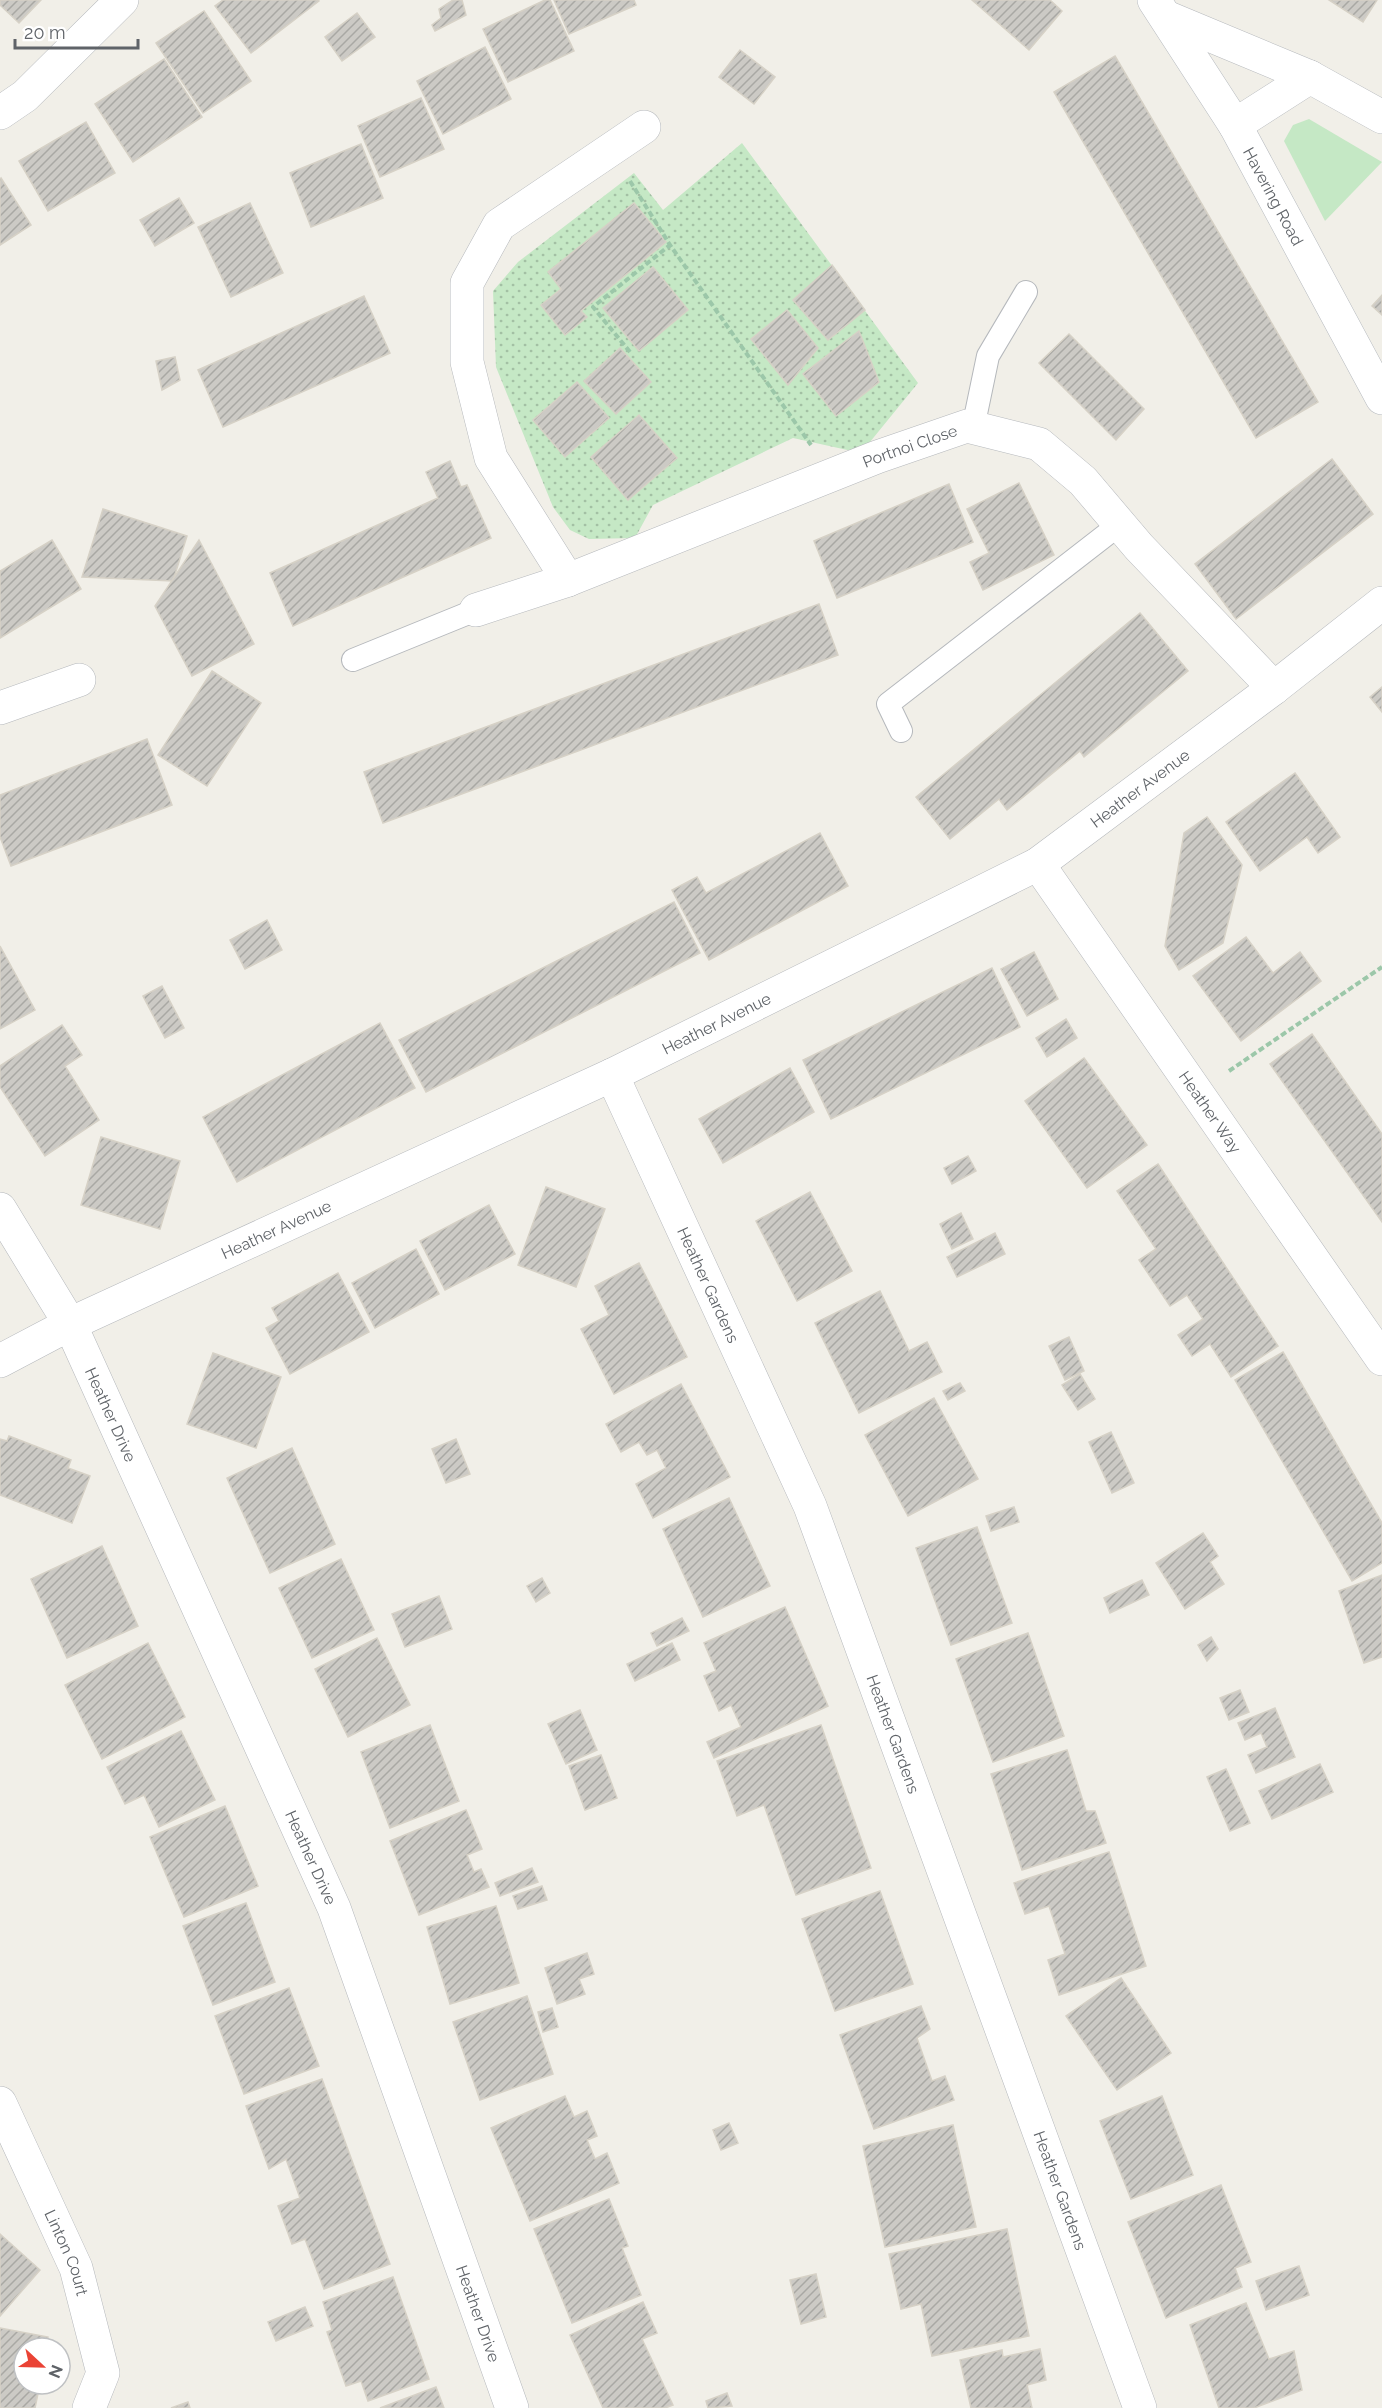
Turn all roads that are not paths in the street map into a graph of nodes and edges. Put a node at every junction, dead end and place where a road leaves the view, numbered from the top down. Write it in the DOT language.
graph roads {
  1 [pos="122,0"];
  2 [pos="1160,8"];
  3 [pos="1310,77"];
  4 [pos="0,112"];
  5 [pos="1382,117"];
  6 [pos="1235,125"];
  7 [pos="644,127"];
  8 [pos="1026,292"];
  9 [pos="1382,398"];
  10 [pos="973,428"];
  11 [pos="1120,524"];
  12 [pos="567,580"];
  13 [pos="1382,603"];
  14 [pos="476,610"];
  15 [pos="353,660"];
  16 [pos="79,680"];
  17 [pos="1274,688"];
  18 [pos="0,708"];
  19 [pos="902,731"];
  20 [pos="1038,864"];
  21 [pos="612,1075"];
  22 [pos="0,1209"];
  23 [pos="70,1324"];
  24 [pos="1382,1359"];
  25 [pos="0,1361"];
  26 [pos="0,2103"];
  27 [pos="89,2408"];
  28 [pos="512,2408"];
  29 [pos="1140,2408"];
  1 -- 4 [label="street"];
  2 -- 3 [label="street"];
  2 -- 6 [label="street, Havering Road"];
  3 -- 5 [label="street"];
  3 -- 6 [label="street"];
  6 -- 9 [label="street, Havering Road"];
  7 -- 12 [label="street"];
  8 -- 10 [label="lane"];
  10 -- 11 [label="street, Portnoi Close"];
  10 -- 12 [label="street, Portnoi Close"];
  11 -- 17 [label="street, Portnoi Close"];
  11 -- 19 [label="lane"];
  12 -- 14 [label="street, Portnoi Close"];
  13 -- 17 [label="street, Heather Avenue"];
  14 -- 15 [label="lane"];
  16 -- 18 [label="street"];
  17 -- 20 [label="street, Heather Avenue"];
  20 -- 21 [label="street, Heather Avenue"];
  20 -- 24 [label="street, Heather Way"];
  21 -- 23 [label="street, Heather Avenue"];
  21 -- 29 [label="street, Heather Gardens"];
  22 -- 23 [label="street, Heather Drive"];
  23 -- 25 [label="street, Heather Avenue"];
  23 -- 28 [label="street, Heather Drive"];
  26 -- 27 [label="street, Linton Court"];
}
